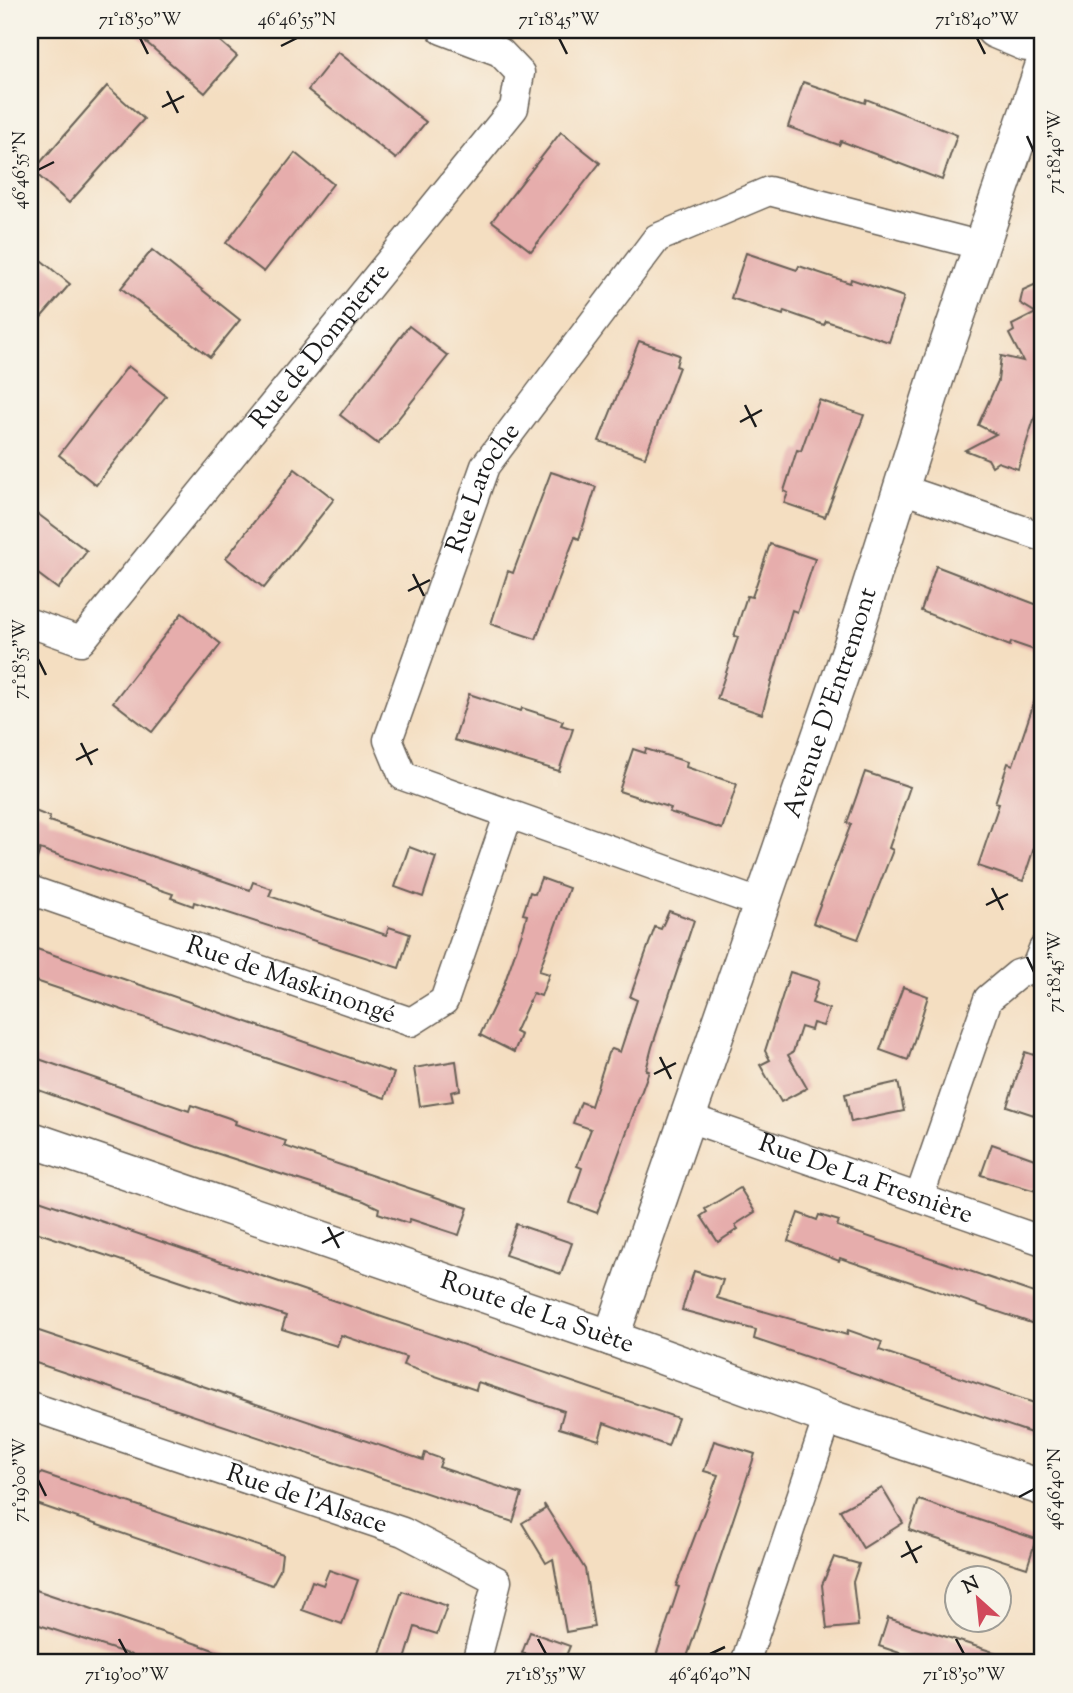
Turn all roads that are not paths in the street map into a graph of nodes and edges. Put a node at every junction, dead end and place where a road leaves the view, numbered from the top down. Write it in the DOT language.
graph roads {
  1 [pos="442,30"];
  2 [pos="994,30"];
  3 [pos="1043,45"];
  4 [pos="1043,66"];
  5 [pos="982,246"];
  6 [pos="900,488"];
  7 [pos="1043,537"];
  8 [pos="30,623"];
  9 [pos="508,816"];
  10 [pos="30,890"];
  11 [pos="762,904"];
  12 [pos="1041,963"];
  13 [pos="689,1118"];
  14 [pos="30,1139"];
  15 [pos="919,1198"];
  16 [pos="1043,1241"];
  17 [pos="611,1338"];
  18 [pos="30,1406"];
  19 [pos="828,1418"];
  20 [pos="1043,1488"];
  21 [pos="749,1662"];
  22 [pos="476,1663"];
  1 -- 8 [label="street, Rue de Dompierre"];
  2 -- 3 [label="street"];
  4 -- 5 [label="street, Avenue D'Entremont"];
  5 -- 6 [label="street, Avenue D'Entremont"];
  5 -- 9 [label="street, Rue Laroche"];
  6 -- 7 [label="street"];
  6 -- 11 [label="street, Avenue D'Entremont"];
  9 -- 10 [label="street, Rue de Maskinongé"];
  9 -- 11 [label="street, Rue Laroche"];
  11 -- 13 [label="street, Avenue D'Entremont"];
  12 -- 15 [label="street"];
  13 -- 15 [label="street, Rue De La Fresnière"];
  13 -- 17 [label="street, Avenue D'Entremont"];
  14 -- 17 [label="street, Route de La Suète"];
  15 -- 16 [label="street, Rue De La Fresnière"];
  17 -- 19 [label="street, Route de La Suète"];
  18 -- 22 [label="street, Rue de l'Alsace"];
  19 -- 20 [label="street, Route de La Suète"];
  19 -- 21 [label="street"];
}
